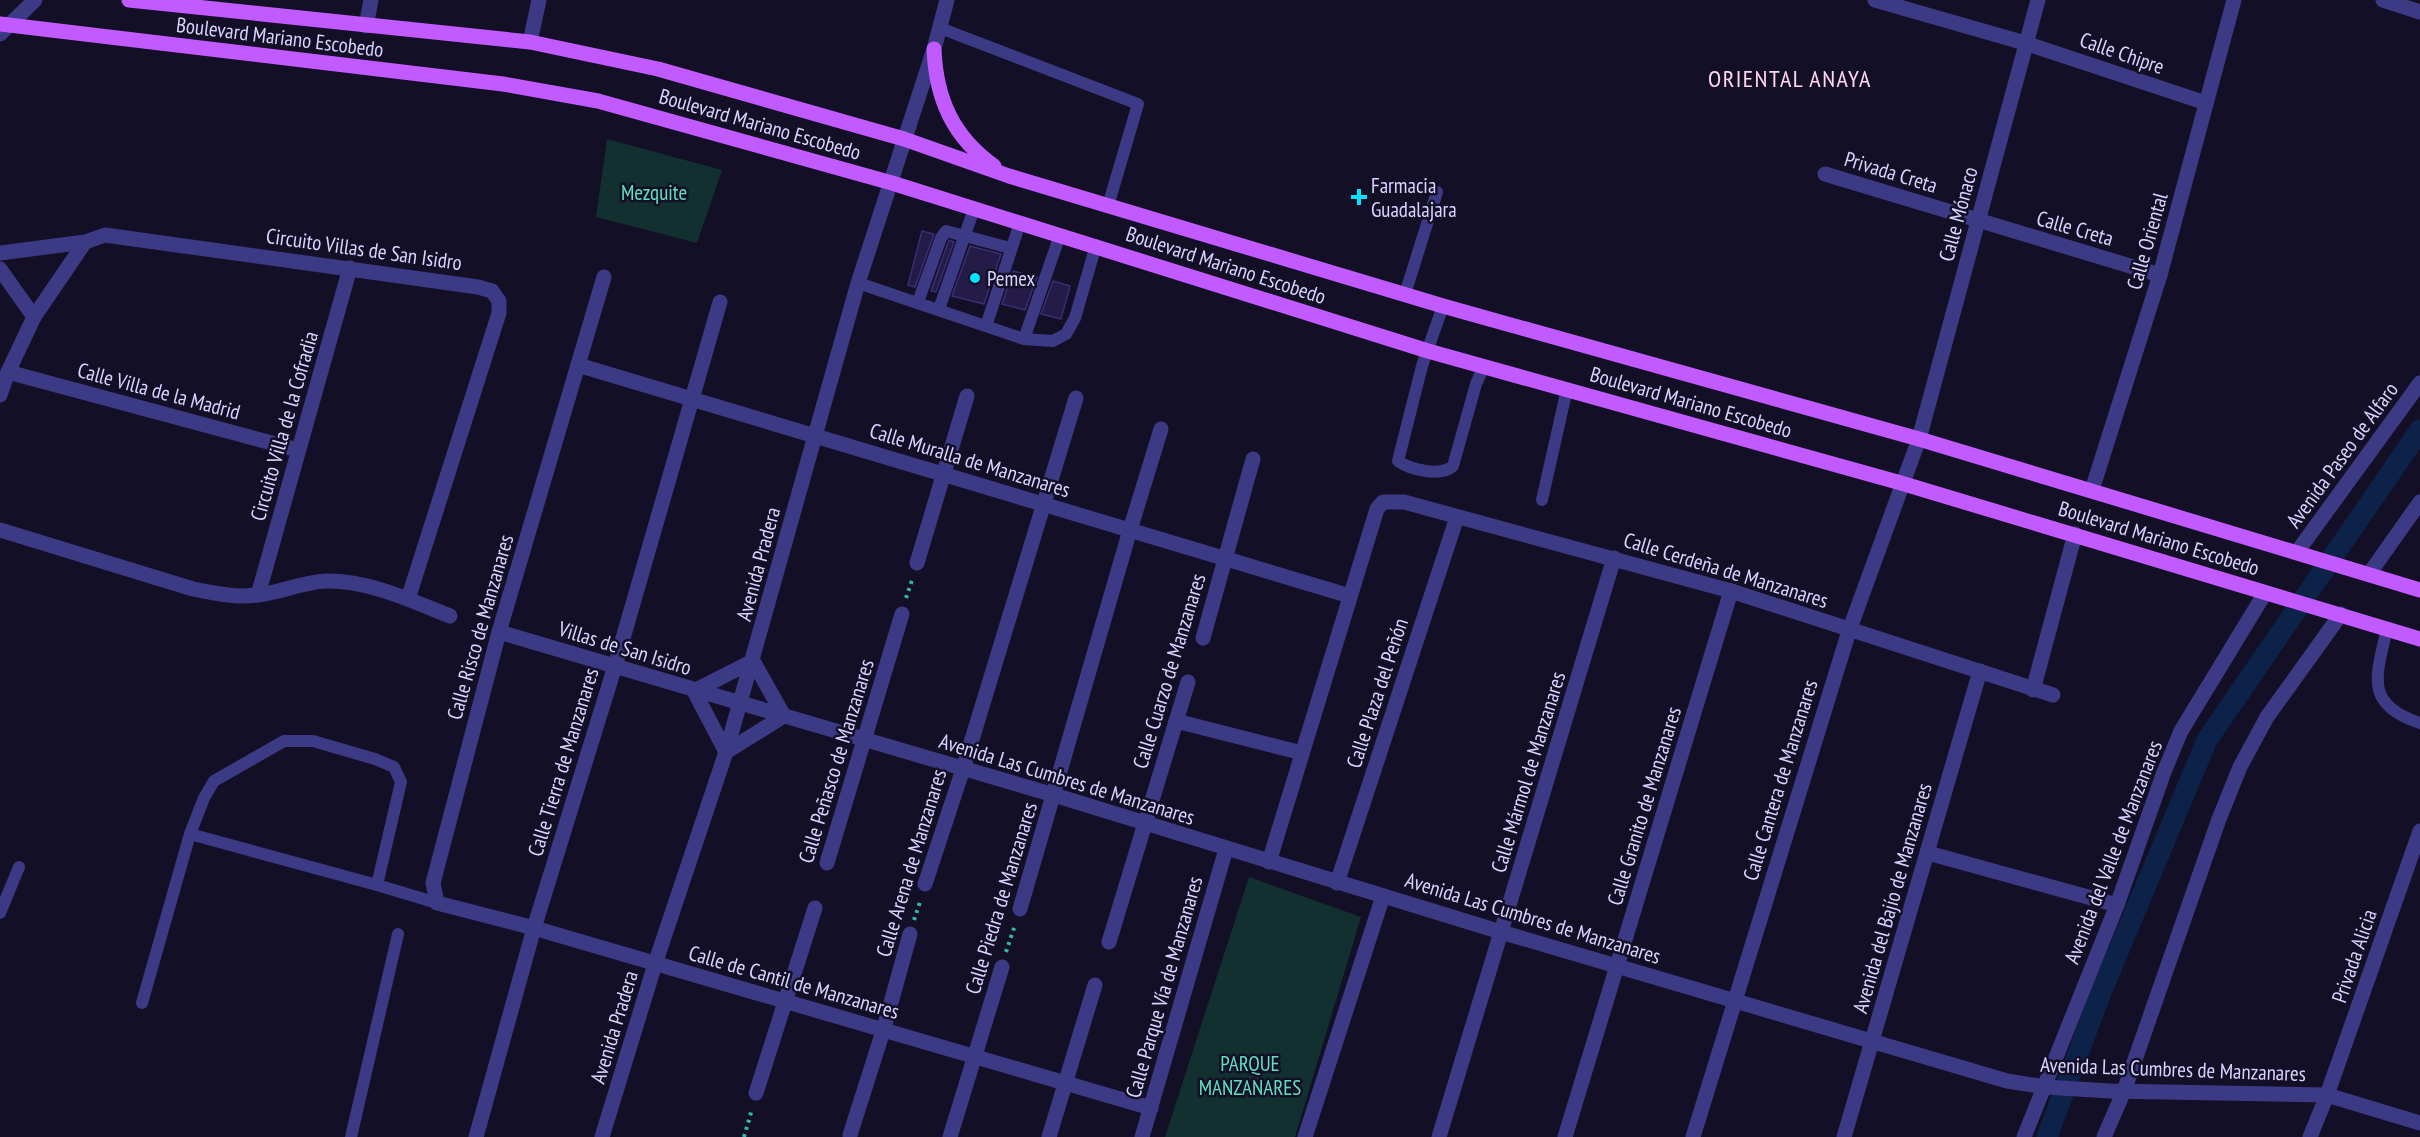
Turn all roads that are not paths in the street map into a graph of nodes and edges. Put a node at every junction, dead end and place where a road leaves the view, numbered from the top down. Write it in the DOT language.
graph roads {
  1 [pos="35,0"];
  2 [pos="129,0"];
  3 [pos="371,0"];
  4 [pos="539,0"];
  5 [pos="947,0"];
  6 [pos="1875,0"];
  7 [pos="2038,0"];
  8 [pos="2234,0"];
  9 [pos="2383,0"];
  10 [pos="202,4"];
  11 [pos="2420,12"];
  12 [pos="366,26"];
  13 [pos="3,28"];
  14 [pos="940,28"];
  15 [pos="530,42"];
  16 [pos="2025,43"];
  17 [pos="934,49"];
  18 [pos="2206,103"];
  19 [pos="904,139"];
  20 [pos="1826,174"];
  21 [pos="1009,176"];
  22 [pos="892,183"];
  23 [pos="1437,192"];
  24 [pos="1108,206"];
  25 [pos="974,209"];
  26 [pos="1978,221"];
  27 [pos="1020,223"];
  28 [pos="965,235"];
  29 [pos="1060,235"];
  30 [pos="85,242"];
  31 [pos="1096,245"];
  32 [pos="1010,248"];
  33 [pos="0,254"];
  34 [pos="350,268"];
  35 [pos="0,269"];
  36 [pos="2160,275"];
  37 [pos="604,278"];
  38 [pos="858,283"];
  39 [pos="1405,294"];
  40 [pos="720,302"];
  41 [pos="918,302"];
  42 [pos="1443,306"];
  43 [pos="939,309"];
  44 [pos="34,317"];
  45 [pos="986,326"];
  46 [pos="1024,339"];
  47 [pos="1428,351"];
  48 [pos="578,365"];
  49 [pos="1484,366"];
  50 [pos="8,372"];
  51 [pos="2420,383"];
  52 [pos="1567,389"];
  53 [pos="0,395"];
  54 [pos="967,396"];
  55 [pos="1076,398"];
  56 [pos="692,399"];
  57 [pos="1161,429"];
  58 [pos="816,434"];
  59 [pos="1919,439"];
  60 [pos="298,450"];
  61 [pos="1253,459"];
  62 [pos="944,474"];
  63 [pos="1901,483"];
  64 [pos="2092,490"];
  65 [pos="1542,500"];
  66 [pos="2420,502"];
  67 [pos="1043,504"];
  68 [pos="1457,517"];
  69 [pos="0,530"];
  70 [pos="1130,530"];
  71 [pos="2075,534"];
  72 [pos="2302,554"];
  73 [pos="1614,558"];
  74 [pos="1226,560"];
  75 [pos="917,563"];
  76 [pos="2362,572"];
  77 [pos="2420,590"];
  78 [pos="1731,591"];
  79 [pos="2265,593"];
  80 [pos="258,595"];
  81 [pos="1350,596"];
  82 [pos="408,599"];
  83 [pos="902,614"];
  84 [pos="2341,614"];
  85 [pos="450,616"];
  86 [pos="2386,629"];
  87 [pos="1849,630"];
  88 [pos="499,632"];
  89 [pos="1203,638"];
  90 [pos="2420,639"];
  91 [pos="753,661"];
  92 [pos="615,666"];
  93 [pos="1980,671"];
  94 [pos="1188,682"];
  95 [pos="2033,690"];
  96 [pos="694,691"];
  97 [pos="2053,695"];
  98 [pos="740,704"];
  99 [pos="784,716"];
  100 [pos="1176,721"];
  101 [pos="2420,723"];
  102 [pos="864,740"];
  103 [pos="726,753"];
  104 [pos="1302,753"];
  105 [pos="963,769"];
  106 [pos="1054,795"];
  107 [pos="1144,824"];
  108 [pos="2420,831"];
  109 [pos="190,834"];
  110 [pos="1226,849"];
  111 [pos="1928,853"];
  112 [pos="1269,862"];
  113 [pos="827,863"];
  114 [pos="19,867"];
  115 [pos="1337,883"];
  116 [pos="925,884"];
  117 [pos="377,885"];
  118 [pos="1383,896"];
  119 [pos="430,901"];
  120 [pos="2117,905"];
  121 [pos="815,908"];
  122 [pos="1020,909"];
  123 [pos="0,913"];
  124 [pos="534,928"];
  125 [pos="1501,932"];
  126 [pos="398,934"];
  127 [pos="910,934"];
  128 [pos="1109,942"];
  129 [pos="655,964"];
  130 [pos="1618,966"];
  131 [pos="1002,967"];
  132 [pos="1095,985"];
  133 [pos="1734,999"];
  134 [pos="786,1000"];
  135 [pos="141,1002"];
  136 [pos="884,1029"];
  137 [pos="1873,1042"];
  138 [pos="975,1056"];
  139 [pos="1065,1082"];
  140 [pos="2048,1087"];
  141 [pos="2117,1091"];
  142 [pos="756,1093"];
  143 [pos="2327,1095"];
  144 [pos="1151,1107"];
  145 [pos="2420,1123"];
  146 [pos="850,1135"];
  147 [pos="351,1137"];
  148 [pos="476,1137"];
  149 [pos="602,1137"];
  150 [pos="950,1137"];
  151 [pos="1049,1137"];
  152 [pos="1142,1137"];
  153 [pos="1305,1137"];
  154 [pos="1439,1137"];
  155 [pos="1565,1137"];
  156 [pos="1693,1137"];
  157 [pos="1844,1137"];
  158 [pos="2024,1137"];
  159 [pos="2104,1137"];
  160 [pos="2310,1137"];
  1 -- 13 [label="street"];
  2 -- 10 [label="main road, Boulevard Mariano Escobedo"];
  3 -- 12 [label="street"];
  4 -- 15 [label="street"];
  5 -- 14 [label="street, Avenida Pradera"];
  6 -- 16 [label="street, Calle Chipre"];
  7 -- 16 [label="street, Calle Mónaco"];
  8 -- 18 [label="street, Calle Oriental"];
  9 -- 11 [label="street"];
  10 -- 12 [label="main road, Boulevard Mariano Escobedo"];
  12 -- 15 [label="main road, Boulevard Mariano Escobedo"];
  13 -- 22 [label="main road, Boulevard Mariano Escobedo"];
  14 -- 17 [label="street, Avenida Pradera"];
  14 -- 24 [label="lane"];
  15 -- 19 [label="main road, Boulevard Mariano Escobedo"];
  16 -- 18 [label="street, Calle Chipre"];
  16 -- 26 [label="street, Calle Mónaco"];
  17 -- 19 [label="street, Avenida Pradera"];
  17 -- 21 [label="main road"];
  18 -- 36 [label="street, Calle Oriental"];
  19 -- 21 [label="main road, Boulevard Mariano Escobedo"];
  19 -- 22 [label="street, Avenida Pradera"];
  20 -- 26 [label="street, Privada Creta"];
  21 -- 24 [label="main road, Boulevard Mariano Escobedo"];
  22 -- 25 [label="main road, Boulevard Mariano Escobedo"];
  22 -- 38 [label="street, Avenida Pradera"];
  23 -- 39 [label="lane"];
  24 -- 39 [label="main road, Boulevard Mariano Escobedo"];
  25 -- 27 [label="main road, Boulevard Mariano Escobedo"];
  25 -- 28 [label="lane"];
  26 -- 36 [label="street, Calle Creta"];
  26 -- 59 [label="street, Calle Mónaco"];
  27 -- 29 [label="main road, Boulevard Mariano Escobedo"];
  27 -- 32 [label="lane"];
  28 -- 32 [label="lane"];
  28 -- 41 [label="lane"];
  28 -- 43 [label="lane"];
  29 -- 31 [label="main road, Boulevard Mariano Escobedo"];
  29 -- 46 [label="lane"];
  30 -- 33 [label="street, Circuito Villas de San Isidro"];
  30 -- 34 [label="street, Circuito Villas de San Isidro"];
  30 -- 44 [label="street"];
  31 -- 46 [label="lane"];
  31 -- 47 [label="main road, Boulevard Mariano Escobedo"];
  32 -- 45 [label="lane"];
  34 -- 60 [label="street, Circuito Villa de la Cofradia"];
  34 -- 82 [label="street, Circuito Villas de San Isidro"];
  35 -- 44 [label="street"];
  36 -- 64 [label="street, Calle Oriental"];
  37 -- 48 [label="street, Calle Risco de Manzanares"];
  38 -- 41 [label="lane"];
  38 -- 58 [label="street, Avenida Pradera"];
  39 -- 42 [label="main road, Boulevard Mariano Escobedo"];
  40 -- 56 [label="street, Calle Tierra de Manzanares"];
  41 -- 43 [label="lane"];
  42 -- 47 [label="lane"];
  42 -- 59 [label="main road, Boulevard Mariano Escobedo"];
  43 -- 45 [label="lane"];
  44 -- 50 [label="street"];
  45 -- 46 [label="lane"];
  47 -- 49 [label="main road, Boulevard Mariano Escobedo"];
  47 -- 49 [label="lane"];
  48 -- 56 [label="street, Calle Muralla de Manzanares"];
  48 -- 88 [label="street, Calle Risco de Manzanares"];
  49 -- 52 [label="main road, Boulevard Mariano Escobedo"];
  50 -- 53 [label="street"];
  50 -- 60 [label="street, Calle Villa de la Madrid"];
  51 -- 72 [label="street, Avenida Paseo de Alfaro"];
  52 -- 63 [label="main road, Boulevard Mariano Escobedo"];
  52 -- 65 [label="lane"];
  54 -- 62 [label="street"];
  55 -- 67 [label="street, Calle Arena de Manzanares"];
  56 -- 58 [label="street, Calle Muralla de Manzanares"];
  56 -- 92 [label="street, Calle Tierra de Manzanares"];
  57 -- 70 [label="street, Calle Piedra de Manzanares"];
  58 -- 62 [label="street, Calle Muralla de Manzanares"];
  58 -- 91 [label="street, Avenida Pradera"];
  59 -- 63 [label="street, Calle Cantera de Manzanares"];
  59 -- 64 [label="main road, Boulevard Mariano Escobedo"];
  60 -- 80 [label="street, Circuito Villa de la Cofradia"];
  61 -- 74 [label="street, Calle Cuarzo de Manzanares"];
  62 -- 67 [label="street, Calle Muralla de Manzanares"];
  62 -- 75 [label="street"];
  63 -- 71 [label="main road, Boulevard Mariano Escobedo"];
  63 -- 87 [label="street, Calle Cantera de Manzanares"];
  64 -- 72 [label="main road, Boulevard Mariano Escobedo"];
  66 -- 76 [label="street"];
  67 -- 70 [label="street, Calle Muralla de Manzanares"];
  67 -- 105 [label="street, Calle Arena de Manzanares"];
  68 -- 73 [label="street, Calle Cerdeña de Manzanares"];
  68 -- 81 [label="street, Calle Cerdeña de Manzanares"];
  68 -- 115 [label="street, Calle Plaza del Peñón"];
  69 -- 80 [label="street"];
  70 -- 74 [label="street, Calle Muralla de Manzanares"];
  70 -- 106 [label="street, Calle Piedra de Manzanares"];
  71 -- 79 [label="main road, Boulevard Mariano Escobedo"];
  71 -- 95 [label="street"];
  72 -- 76 [label="main road, Boulevard Mariano Escobedo"];
  73 -- 78 [label="street, Calle Cerdeña de Manzanares"];
  73 -- 125 [label="street, Calle Mármol de Manzanares"];
  74 -- 81 [label="street, Calle Muralla de Manzanares"];
  74 -- 89 [label="street, Calle Cuarzo de Manzanares"];
  76 -- 77 [label="main road, Boulevard Mariano Escobedo"];
  78 -- 87 [label="street, Calle Cerdeña de Manzanares"];
  78 -- 130 [label="street, Calle Granito de Manzanares"];
  79 -- 84 [label="main road, Boulevard Mariano Escobedo"];
  79 -- 120 [label="street, Avenida del Valle de Manzanares"];
  80 -- 82 [label="street"];
  81 -- 104 [label="street"];
  82 -- 85 [label="street"];
  83 -- 102 [label="street, Calle Peñasco de Manzanares"];
  84 -- 86 [label="main road, Boulevard Mariano Escobedo"];
  84 -- 141 [label="street"];
  86 -- 90 [label="main road, Boulevard Mariano Escobedo"];
  86 -- 101 [label="lane"];
  87 -- 93 [label="street, Calle Cerdeña de Manzanares"];
  87 -- 133 [label="street, Calle Cantera de Manzanares"];
  88 -- 92 [label="street, Villas de San Isidro"];
  88 -- 119 [label="street, Calle Risco de Manzanares"];
  91 -- 96 [label="street"];
  91 -- 98 [label="street, Avenida Pradera"];
  91 -- 99 [label="street"];
  92 -- 96 [label="street, Villas de San Isidro"];
  92 -- 124 [label="street, Calle Tierra de Manzanares"];
  93 -- 95 [label="street, Calle Cerdeña de Manzanares"];
  93 -- 111 [label="street, Avenida del Bajío de Manzanares"];
  94 -- 100 [label="street, Calle Cuarzo de Manzanares"];
  95 -- 97 [label="street, Calle Cerdeña de Manzanares"];
  96 -- 98 [label="street, Villas de San Isidro"];
  96 -- 103 [label="street"];
  98 -- 99 [label="street, Avenida Las Cumbres de Manzanares"];
  98 -- 103 [label="street, Avenida Pradera"];
  99 -- 102 [label="street, Avenida Las Cumbres de Manzanares"];
  99 -- 103 [label="street"];
  100 -- 104 [label="street"];
  100 -- 107 [label="street, Calle Cuarzo de Manzanares"];
  102 -- 105 [label="street, Avenida Las Cumbres de Manzanares"];
  102 -- 113 [label="street, Calle Peñasco de Manzanares"];
  103 -- 129 [label="street, Avenida Pradera"];
  104 -- 112 [label="street"];
  105 -- 106 [label="street, Avenida Las Cumbres de Manzanares"];
  105 -- 116 [label="street, Calle Arena de Manzanares"];
  106 -- 107 [label="street, Avenida Las Cumbres de Manzanares"];
  106 -- 122 [label="street, Calle Piedra de Manzanares"];
  107 -- 110 [label="street, Avenida Las Cumbres de Manzanares"];
  107 -- 128 [label="street, Calle Cuarzo de Manzanares"];
  108 -- 143 [label="street, Privada Alicia"];
  109 -- 117 [label="lane"];
  109 -- 117 [label="lane"];
  109 -- 135 [label="lane"];
  110 -- 112 [label="street, Avenida Las Cumbres de Manzanares"];
  110 -- 144 [label="street, Calle Parque Vía de Manzanares"];
  111 -- 120 [label="street"];
  111 -- 137 [label="street, Avenida del Bajío de Manzanares"];
  112 -- 115 [label="street, Avenida Las Cumbres de Manzanares"];
  114 -- 123 [label="lane"];
  115 -- 118 [label="street, Avenida Las Cumbres de Manzanares"];
  117 -- 119 [label="lane"];
  118 -- 125 [label="street, Avenida Las Cumbres de Manzanares"];
  118 -- 153 [label="street"];
  119 -- 124 [label="street, Calle de Cantil de Manzanares"];
  120 -- 140 [label="street, Avenida del Valle de Manzanares"];
  121 -- 134 [label="street"];
  124 -- 129 [label="street, Calle de Cantil de Manzanares"];
  124 -- 148 [label="street, Calle Tierra de Manzanares"];
  125 -- 130 [label="street, Avenida Las Cumbres de Manzanares"];
  125 -- 154 [label="street, Calle Mármol de Manzanares"];
  126 -- 147 [label="lane"];
  127 -- 136 [label="street, Calle Arena de Manzanares"];
  129 -- 134 [label="street, Calle de Cantil de Manzanares"];
  129 -- 149 [label="street, Avenida Pradera"];
  130 -- 133 [label="street, Avenida Las Cumbres de Manzanares"];
  130 -- 155 [label="street, Calle Granito de Manzanares"];
  131 -- 138 [label="street, Calle Piedra de Manzanares"];
  132 -- 139 [label="street"];
  133 -- 137 [label="street, Avenida Las Cumbres de Manzanares"];
  133 -- 156 [label="street, Calle Cantera de Manzanares"];
  134 -- 136 [label="street, Calle de Cantil de Manzanares"];
  134 -- 142 [label="street"];
  136 -- 138 [label="street, Calle de Cantil de Manzanares"];
  136 -- 146 [label="street, Calle Arena de Manzanares"];
  137 -- 140 [label="street, Avenida Las Cumbres de Manzanares"];
  137 -- 157 [label="street, Avenida del Bajío de Manzanares"];
  138 -- 139 [label="street, Calle de Cantil de Manzanares"];
  138 -- 150 [label="street, Calle Piedra de Manzanares"];
  139 -- 144 [label="street, Calle de Cantil de Manzanares"];
  139 -- 151 [label="street"];
  140 -- 141 [label="street, Avenida Las Cumbres de Manzanares"];
  140 -- 158 [label="street, Avenida del Valle de Manzanares"];
  141 -- 143 [label="street, Avenida Las Cumbres de Manzanares"];
  141 -- 159 [label="street"];
  143 -- 145 [label="street, Avenida Las Cumbres de Manzanares"];
  143 -- 160 [label="street, Privada Alicia"];
  144 -- 152 [label="street, Calle Parque Vía de Manzanares"];
}
